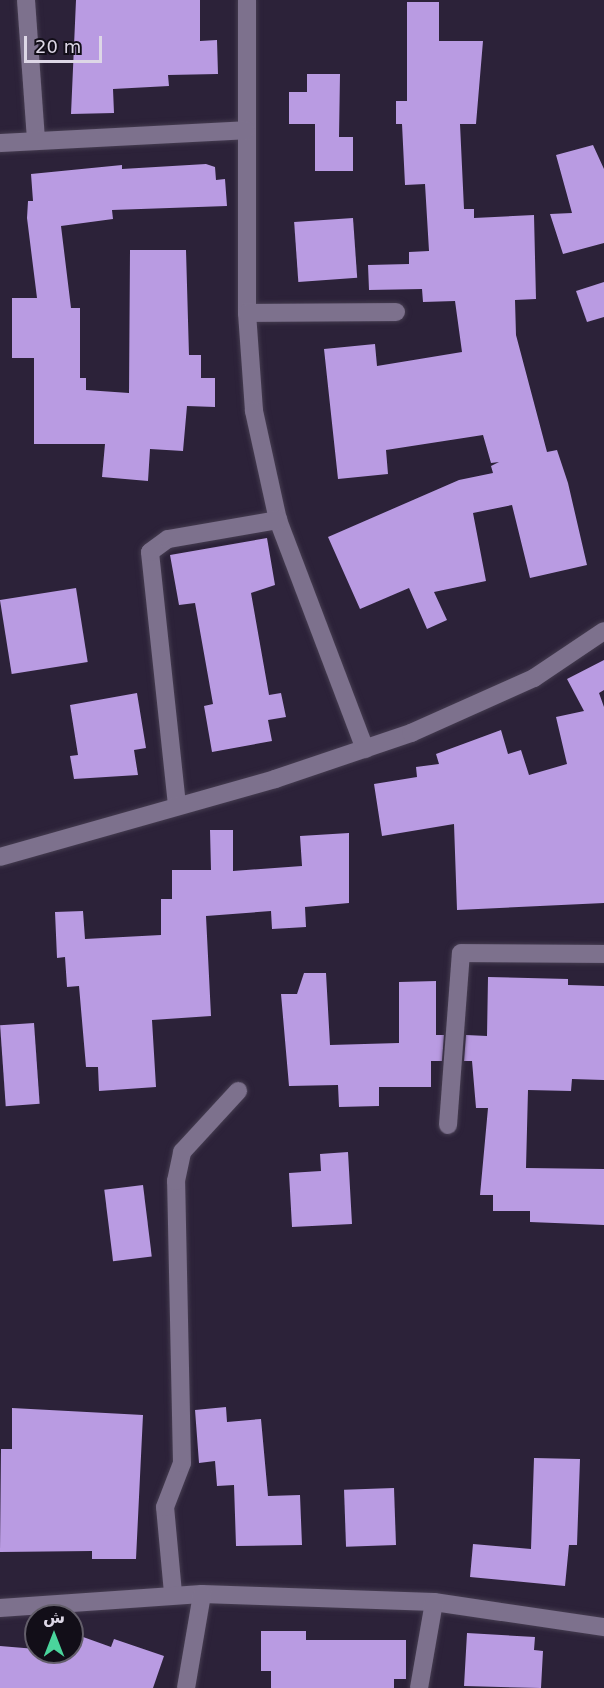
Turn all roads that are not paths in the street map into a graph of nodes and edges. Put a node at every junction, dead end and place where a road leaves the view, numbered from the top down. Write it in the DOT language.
graph roads {
  1 [pos="26,0"];
  2 [pos="247,0"];
  3 [pos="246,130"];
  4 [pos="36,141"];
  5 [pos="0,143"];
  6 [pos="396,312"];
  7 [pos="247,313"];
  8 [pos="278,520"];
  9 [pos="604,631"];
  10 [pos="365,749"];
  11 [pos="177,805"];
  12 [pos="0,857"];
  13 [pos="604,954"];
  14 [pos="238,1091"];
  15 [pos="448,1125"];
  16 [pos="173,1593"];
  17 [pos="202,1594"];
  18 [pos="434,1602"];
  19 [pos="0,1608"];
  20 [pos="604,1627"];
  21 [pos="186,1688"];
  22 [pos="419,1688"];
  1 -- 4 [label="street"];
  2 -- 3 [label="street"];
  3 -- 4 [label="street"];
  3 -- 7 [label="street"];
  4 -- 5 [label="street"];
  6 -- 7 [label="street"];
  7 -- 8 [label="street"];
  8 -- 10 [label="street"];
  8 -- 11 [label="street"];
  9 -- 10 [label="street"];
  10 -- 11 [label="street"];
  11 -- 12 [label="street"];
  13 -- 15 [label="street"];
  14 -- 16 [label="street"];
  16 -- 17 [label="street"];
  16 -- 19 [label="street"];
  17 -- 18 [label="street"];
  17 -- 21 [label="street"];
  18 -- 20 [label="street"];
  18 -- 22 [label="street"];
}
